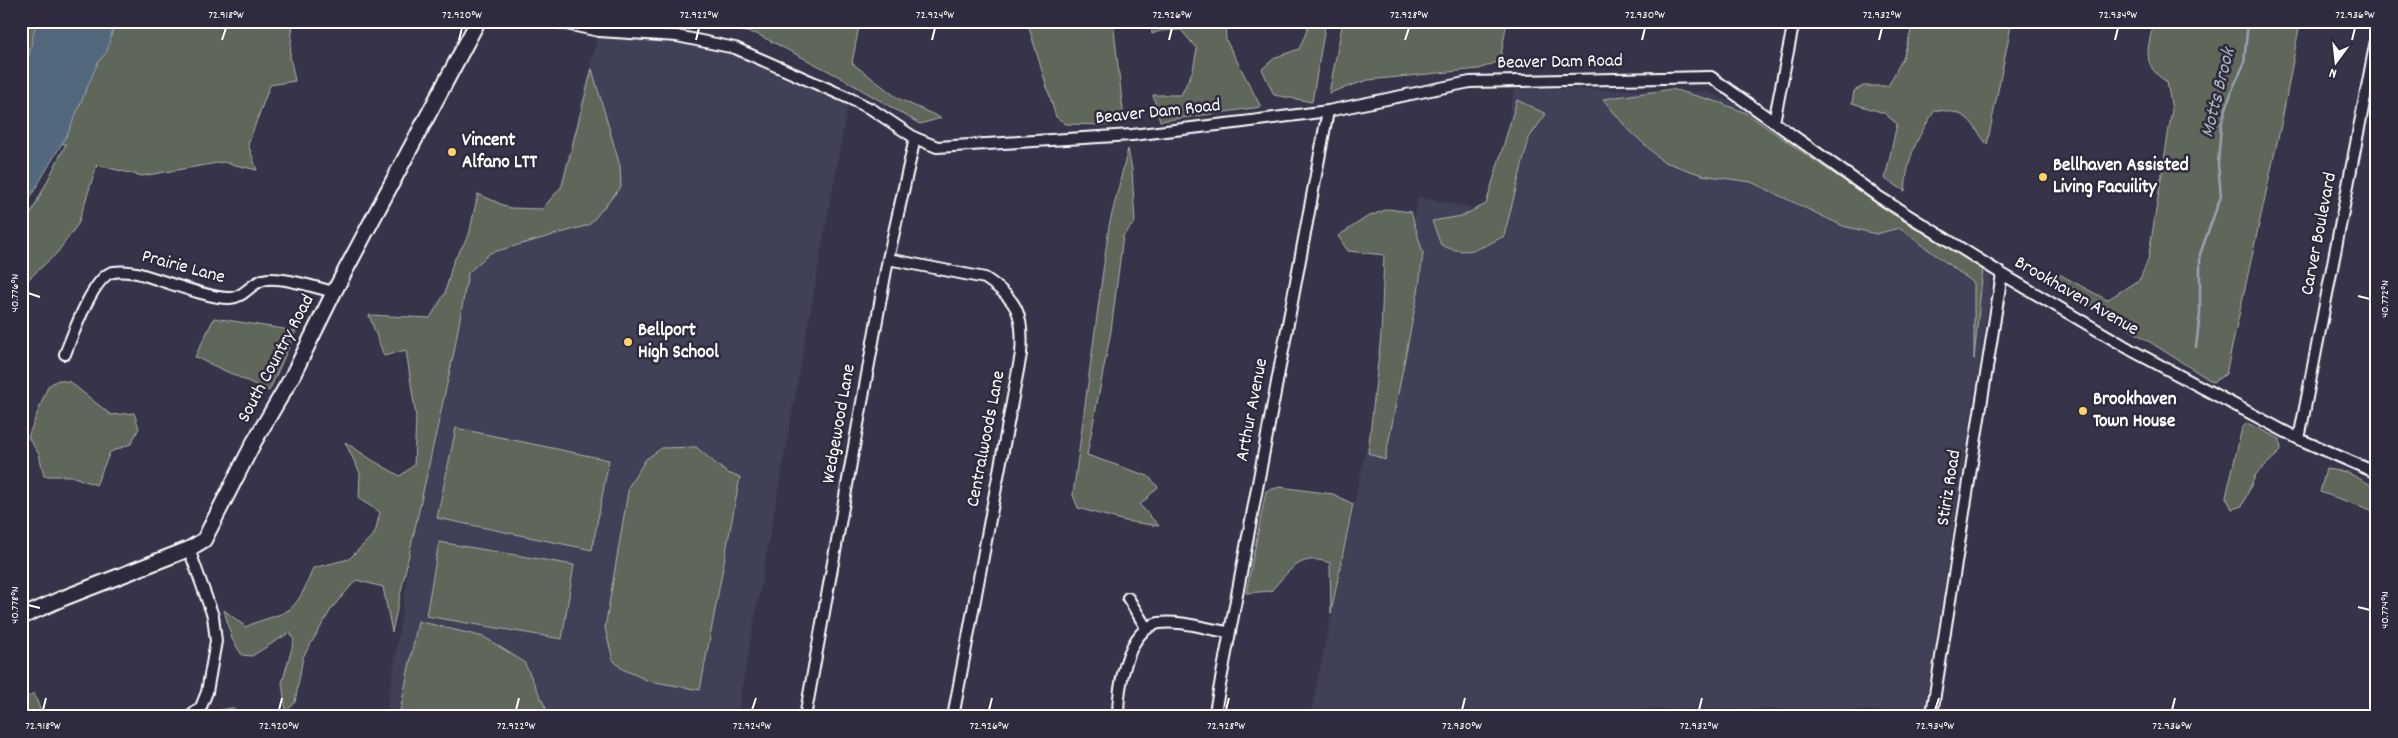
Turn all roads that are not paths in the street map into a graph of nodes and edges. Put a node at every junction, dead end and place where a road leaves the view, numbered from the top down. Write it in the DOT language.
graph roads {
  1 [pos="478,21"];
  2 [pos="553,21"];
  3 [pos="1794,21"];
  4 [pos="2377,35"];
  5 [pos="1328,111"];
  6 [pos="1774,122"];
  7 [pos="915,138"];
  8 [pos="888,259"];
  9 [pos="2002,274"];
  10 [pos="334,292"];
  11 [pos="65,354"];
  12 [pos="2298,439"];
  13 [pos="2377,473"];
  14 [pos="190,549"];
  15 [pos="1128,598"];
  16 [pos="21,617"];
  17 [pos="1148,629"];
  18 [pos="1228,632"];
  19 [pos="1932,707"];
  20 [pos="190,717"];
  21 [pos="804,717"];
  22 [pos="953,717"];
  23 [pos="1118,717"];
  24 [pos="1214,717"];
  1 -- 10 [label="main road, South Country Road"];
  2 -- 7 [label="street, Beaver Dam Road"];
  3 -- 6 [label="street"];
  4 -- 12 [label="street, Carver Boulevard"];
  5 -- 6 [label="street, Beaver Dam Road"];
  5 -- 7 [label="street, Beaver Dam Road"];
  5 -- 18 [label="street, Arthur Avenue"];
  6 -- 9 [label="street, Brookhaven Avenue"];
  7 -- 8 [label="street, Wedgewood Lane"];
  8 -- 21 [label="street, Wedgewood Lane"];
  8 -- 22 [label="street, Centralwoods Lane"];
  9 -- 12 [label="street, Brookhaven Avenue"];
  9 -- 19 [label="street, Stiriz Road"];
  10 -- 11 [label="street, Prairie Lane"];
  10 -- 14 [label="main road, South Country Road"];
  12 -- 13 [label="street, Brookhaven Avenue"];
  14 -- 16 [label="main road, South Country Road"];
  14 -- 20 [label="street"];
  15 -- 17 [label="street"];
  17 -- 18 [label="street"];
  17 -- 23 [label="street"];
  18 -- 24 [label="street, Arthur Avenue"];
}
